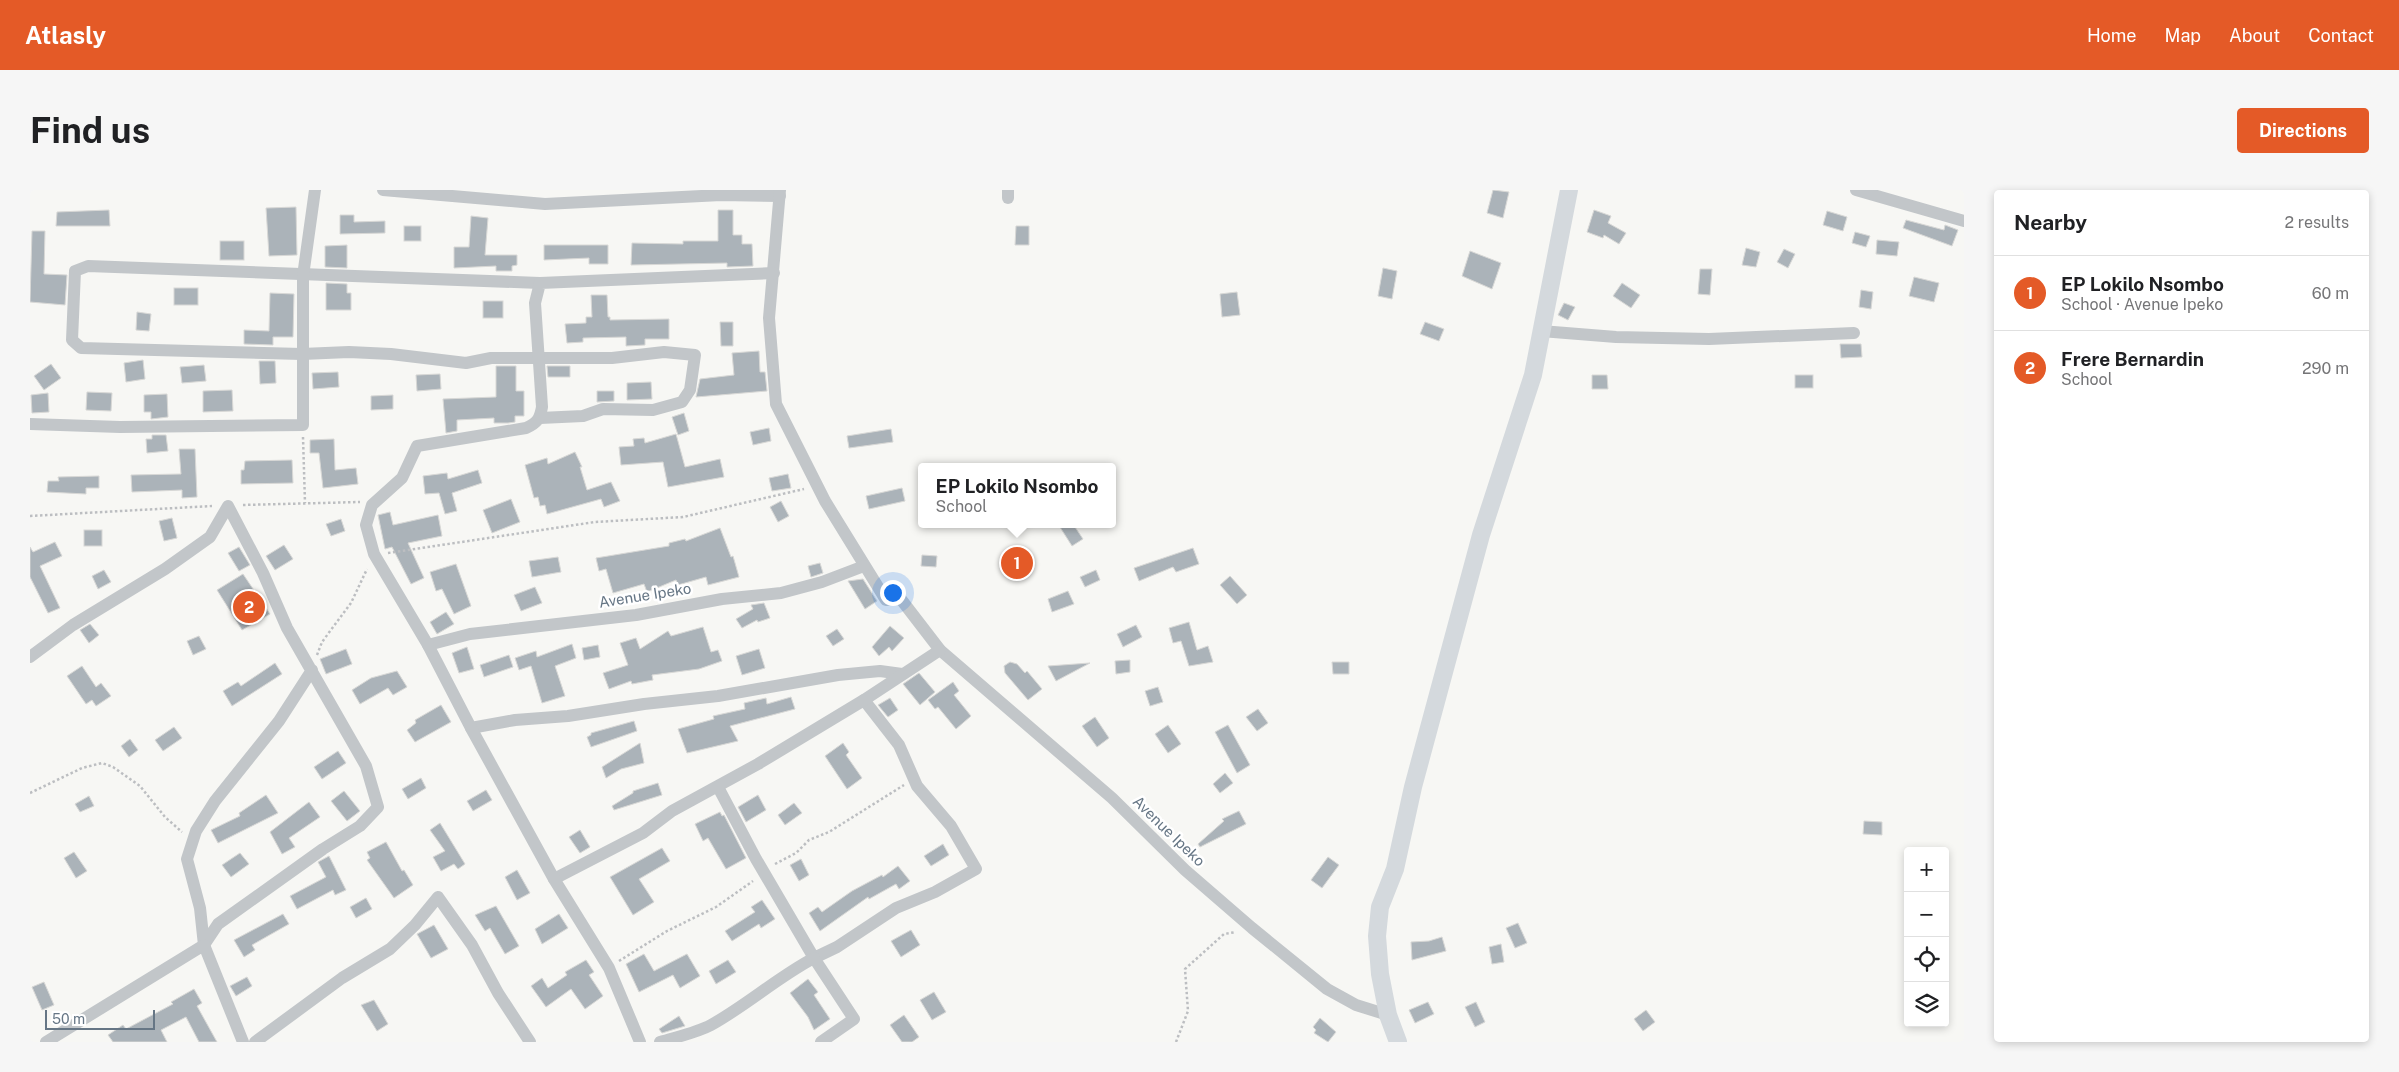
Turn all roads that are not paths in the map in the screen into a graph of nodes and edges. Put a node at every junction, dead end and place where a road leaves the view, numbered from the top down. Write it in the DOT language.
graph roads {
  1 [pos="315,190"];
  2 [pos="383,190"];
  3 [pos="1569,190"];
  4 [pos="1856,190"];
  5 [pos="780,193"];
  6 [pos="1964,221"];
  7 [pos="774,273"];
  8 [pos="303,276"];
  9 [pos="540,283"];
  10 [pos="1541,332"];
  11 [pos="1854,333"];
  12 [pos="302,354"];
  13 [pos="538,358"];
  14 [pos="540,418"];
  15 [pos="30,424"];
  16 [pos="864,566"];
  17 [pos="428,645"];
  18 [pos="940,650"];
  19 [pos="30,657"];
  20 [pos="312,670"];
  21 [pos="902,674"];
  22 [pos="864,700"];
  23 [pos="471,728"];
  24 [pos="718,787"];
  25 [pos="554,879"];
  26 [pos="204,945"];
  27 [pos="814,958"];
  28 [pos="1388,1015"];
  29 [pos="46,1042"];
  30 [pos="243,1042"];
  31 [pos="255,1042"];
  32 [pos="530,1042"];
  33 [pos="640,1042"];
  34 [pos="660,1042"];
  35 [pos="822,1042"];
  36 [pos="1398,1042"];
  1 -- 8 [label="street"];
  2 -- 5 [label="street"];
  3 -- 10 [label="street"];
  4 -- 6 [label="street"];
  5 -- 7 [label="street, Avenue Ipeko"];
  7 -- 9 [label="street"];
  7 -- 16 [label="street, Avenue Ipeko"];
  8 -- 9 [label="street"];
  8 -- 12 [label="street"];
  8 -- 12 [label="street"];
  9 -- 13 [label="street"];
  10 -- 11 [label="street"];
  10 -- 28 [label="street"];
  12 -- 13 [label="street"];
  12 -- 15 [label="street"];
  13 -- 14 [label="street"];
  13 -- 14 [label="street"];
  14 -- 17 [label="street"];
  16 -- 17 [label="street, Avenue Ipeko"];
  16 -- 18 [label="street, Avenue Ipeko"];
  17 -- 23 [label="street"];
  18 -- 21 [label="street"];
  18 -- 28 [label="street, Avenue Ipeko"];
  19 -- 20 [label="street"];
  20 -- 26 [label="street"];
  20 -- 26 [label="street"];
  21 -- 22 [label="street"];
  21 -- 23 [label="street"];
  22 -- 24 [label="street"];
  22 -- 27 [label="street"];
  23 -- 25 [label="street"];
  24 -- 25 [label="street"];
  24 -- 27 [label="street"];
  25 -- 33 [label="street"];
  26 -- 29 [label="street"];
  26 -- 30 [label="street"];
  27 -- 34 [label="street"];
  27 -- 35 [label="street"];
  28 -- 36 [label="street"];
  31 -- 32 [label="street"];
}
